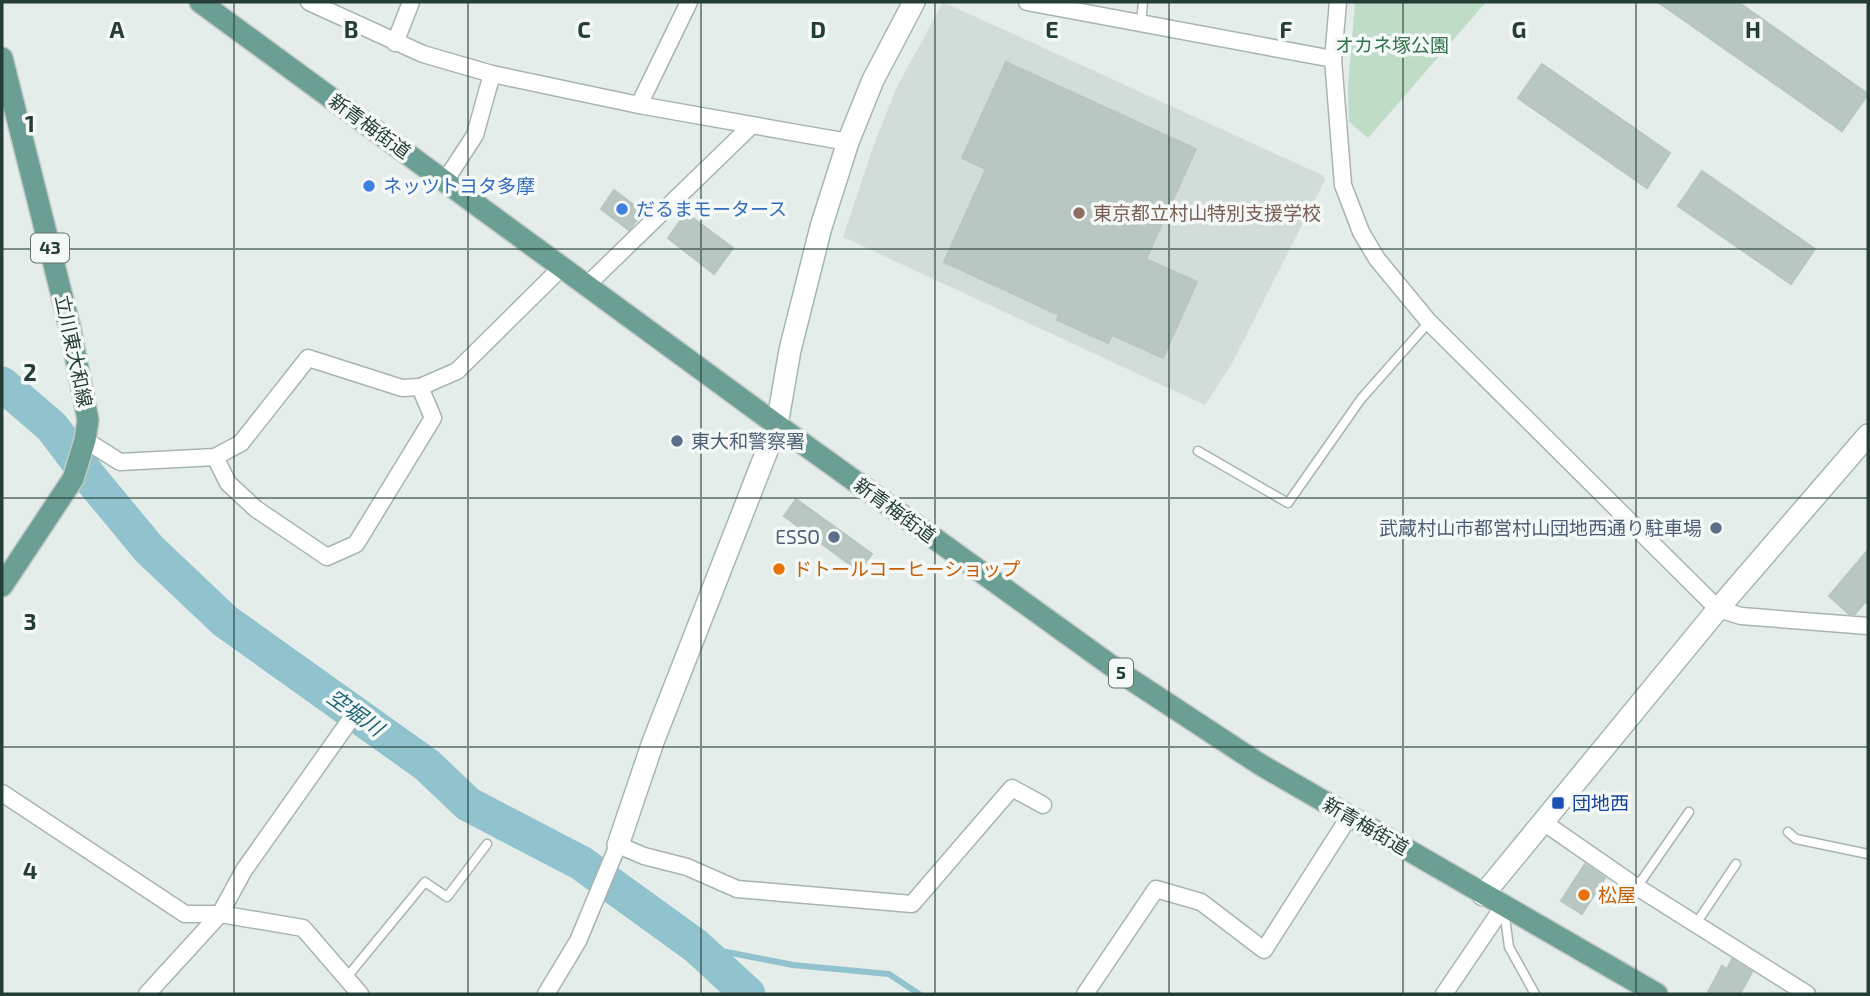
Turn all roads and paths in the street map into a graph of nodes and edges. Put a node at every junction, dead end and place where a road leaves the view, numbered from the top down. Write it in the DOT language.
graph roads {
  1 [pos="200,2"];
  2 [pos="309,2"];
  3 [pos="411,2"];
  4 [pos="689,2"];
  5 [pos="914,2"];
  6 [pos="1027,2"];
  7 [pos="1143,2"];
  8 [pos="1338,2"];
  9 [pos="1141,23"];
  10 [pos="395,43"];
  11 [pos="2,58"];
  12 [pos="1333,59"];
  13 [pos="492,74"];
  14 [pos="639,105"];
  15 [pos="751,126"];
  16 [pos="848,142"];
  17 [pos="445,181"];
  18 [pos="562,267"];
  19 [pos="587,285"];
  20 [pos="1429,322"];
  21 [pos="420,387"];
  22 [pos="777,425"];
  23 [pos="1868,435"];
  24 [pos="85,440"];
  25 [pos="1198,451"];
  26 [pos="215,457"];
  27 [pos="2,586"];
  28 [pos="1718,609"];
  29 [pos="1868,626"];
  30 [pos="348,723"];
  31 [pos="2,793"];
  32 [pos="1044,805"];
  33 [pos="1689,812"];
  34 [pos="1349,817"];
  35 [pos="1543,822"];
  36 [pos="1788,832"];
  37 [pos="487,844"];
  38 [pos="615,853"];
  39 [pos="1868,854"];
  40 [pos="1736,864"];
  41 [pos="1637,887"];
  42 [pos="1483,895"];
  43 [pos="1503,907"];
  44 [pos="220,914"];
  45 [pos="1695,925"];
  46 [pos="347,977"];
  47 [pos="147,994"];
  48 [pos="360,994"];
  49 [pos="546,994"];
  50 [pos="1085,994"];
  51 [pos="1444,994"];
  52 [pos="1535,994"];
  53 [pos="1657,994"];
  54 [pos="1807,994"];
  1 -- 17 [label="main road, 新青梅街道 / 5"];
  2 -- 10 [label="street"];
  3 -- 10 [label="street"];
  4 -- 14 [label="street"];
  5 -- 16 [label="street"];
  6 -- 9 [label="street"];
  7 -- 9 [label="lane"];
  8 -- 12 [label="street"];
  9 -- 12 [label="street"];
  10 -- 13 [label="street"];
  11 -- 24 [label="main road, 立川東大和線 / 43"];
  12 -- 20 [label="street"];
  13 -- 14 [label="street"];
  13 -- 17 [label="street"];
  14 -- 15 [label="street"];
  15 -- 16 [label="street"];
  15 -- 19 [label="street"];
  16 -- 22 [label="street"];
  17 -- 18 [label="main road, 新青梅街道 / 5"];
  18 -- 19 [label="main road, 新青梅街道 / 5"];
  18 -- 21 [label="street"];
  19 -- 22 [label="main road, 新青梅街道 / 5"];
  20 -- 25 [label="lane"];
  20 -- 28 [label="street"];
  21 -- 26 [label="street"];
  21 -- 26 [label="street"];
  22 -- 34 [label="main road, 新青梅街道 / 5"];
  22 -- 38 [label="street"];
  23 -- 28 [label="street"];
  24 -- 26 [label="street"];
  24 -- 27 [label="main road, 立川東大和線 / 43"];
  28 -- 29 [label="street"];
  28 -- 35 [label="street"];
  30 -- 44 [label="street"];
  31 -- 44 [label="street"];
  32 -- 38 [label="street"];
  33 -- 41 [label="lane"];
  34 -- 42 [label="main road, 新青梅街道 / 5"];
  34 -- 50 [label="street"];
  35 -- 41 [label="street"];
  35 -- 42 [label="street"];
  36 -- 39 [label="lane"];
  37 -- 46 [label="lane"];
  38 -- 49 [label="street"];
  40 -- 45 [label="lane"];
  41 -- 45 [label="street"];
  42 -- 43 [label="main road, 新青梅街道 / 5"];
  43 -- 51 [label="street"];
  43 -- 52 [label="lane"];
  43 -- 53 [label="main road, 新青梅街道 / 5"];
  44 -- 46 [label="street"];
  44 -- 47 [label="street"];
  45 -- 54 [label="street"];
  46 -- 48 [label="street"];
}
